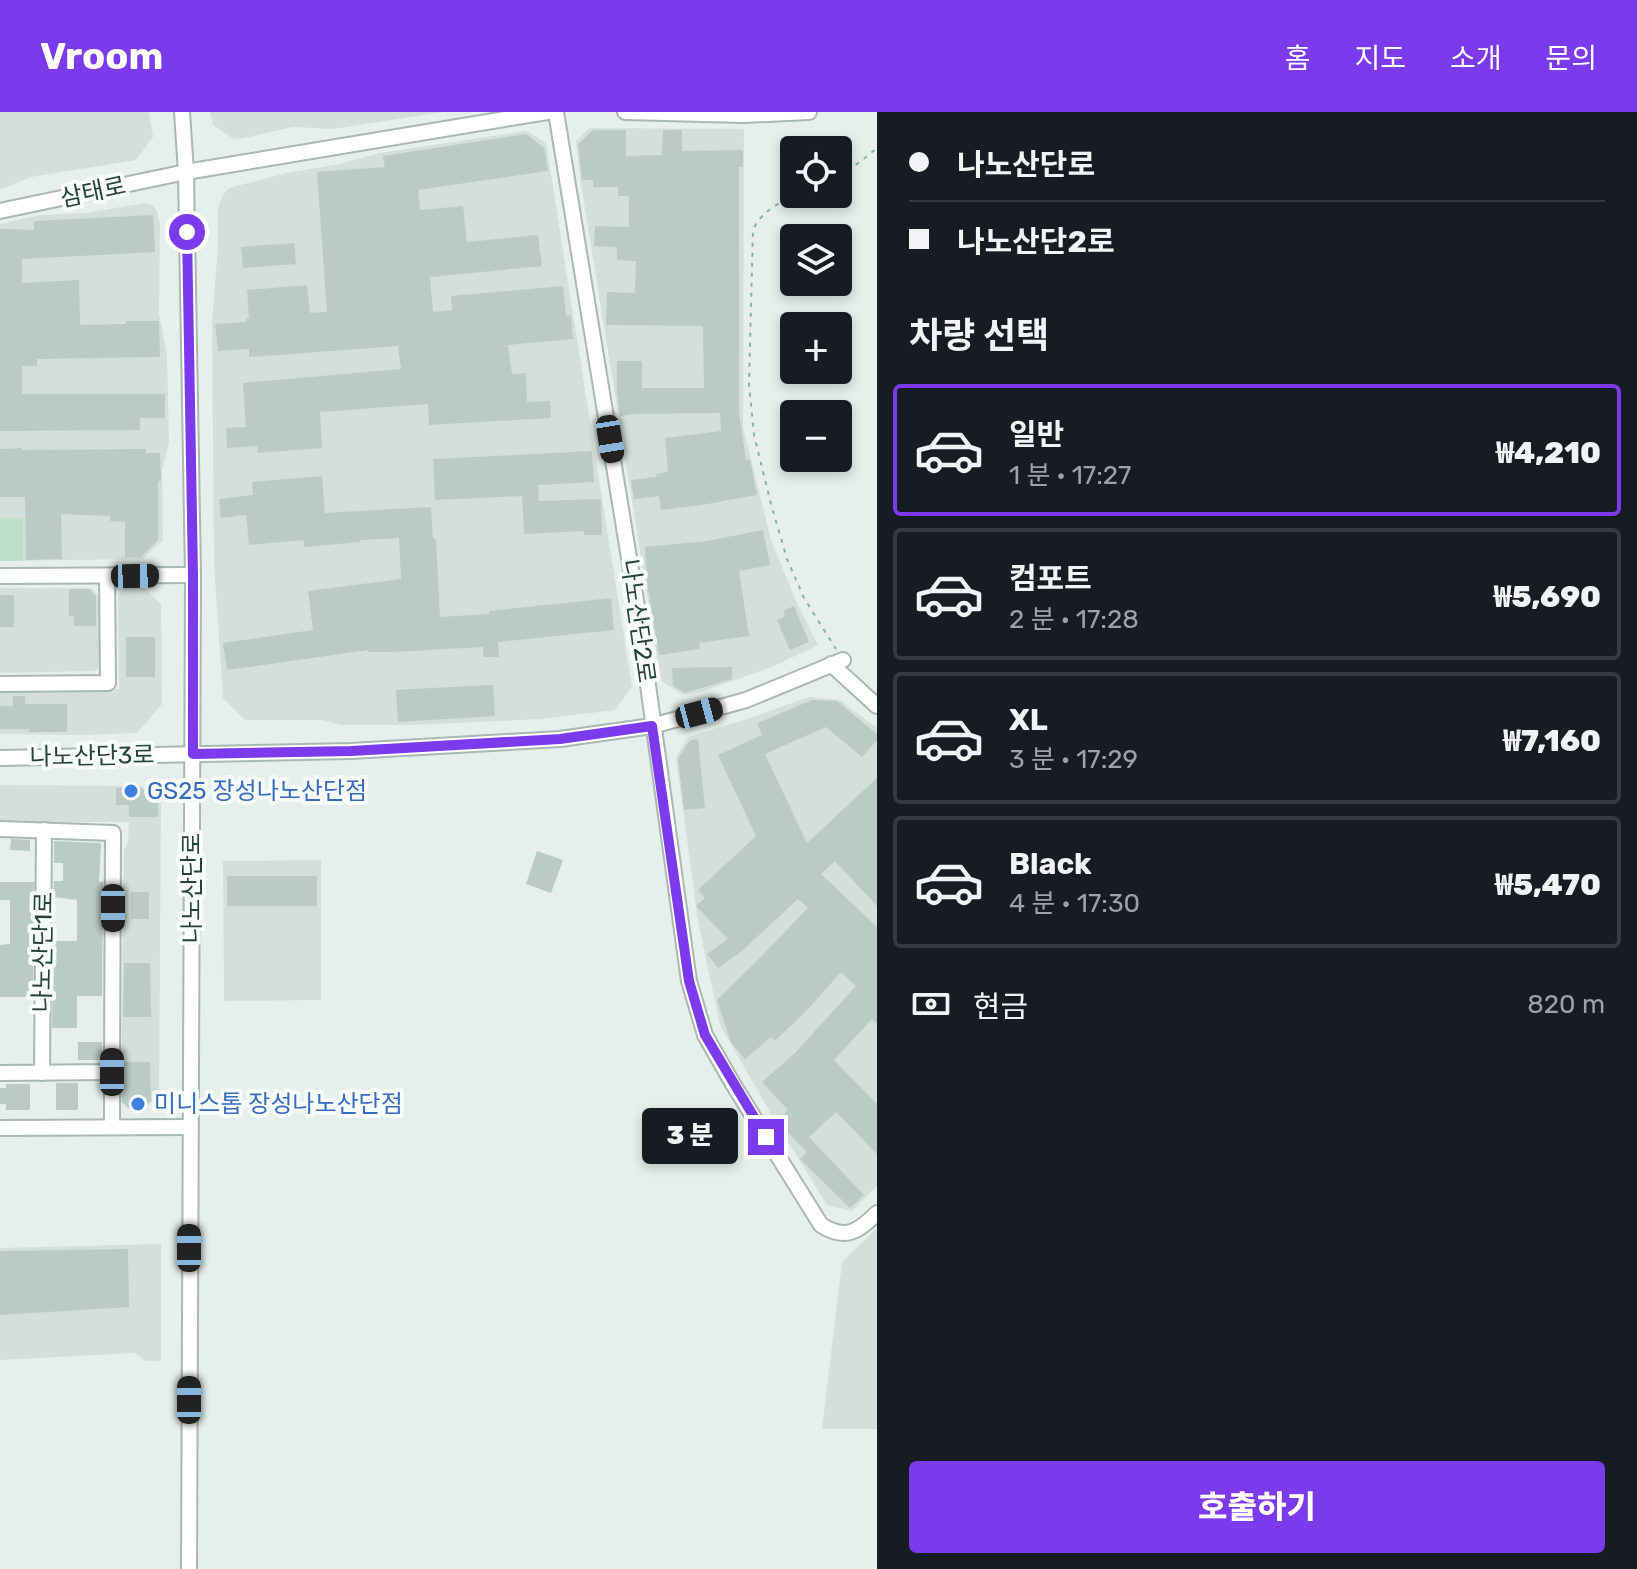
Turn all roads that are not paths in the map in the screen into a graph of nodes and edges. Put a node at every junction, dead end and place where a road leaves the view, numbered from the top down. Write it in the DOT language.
graph roads {
  1 [pos="182,112"];
  2 [pos="547,112"];
  3 [pos="556,112"];
  4 [pos="625,112"];
  5 [pos="809,112"];
  6 [pos="186,172"];
  7 [pos="0,211"];
  8 [pos="193,575"];
  9 [pos="0,576"];
  10 [pos="107,576"];
  11 [pos="0,684"];
  12 [pos="877,706"];
  13 [pos="652,726"];
  14 [pos="193,754"];
  15 [pos="0,758"];
  16 [pos="0,829"];
  17 [pos="44,830"];
  18 [pos="112,1072"];
  19 [pos="0,1073"];
  20 [pos="42,1073"];
  21 [pos="112,1127"];
  22 [pos="190,1127"];
  23 [pos="0,1128"];
  24 [pos="877,1213"];
  25 [pos="189,1569"];
  1 -- 6 [label="street, 나노산단로"];
  2 -- 6 [label="street, 삼태로"];
  3 -- 13 [label="street, 나노산단2로"];
  4 -- 5 [label="street"];
  6 -- 7 [label="street, 삼태로"];
  6 -- 8 [label="street, 나노산단로"];
  8 -- 10 [label="street"];
  8 -- 14 [label="street, 나노산단로"];
  9 -- 10 [label="street"];
  10 -- 11 [label="street"];
  12 -- 13 [label="street, 나노산단3로"];
  13 -- 14 [label="street, 나노산단3로"];
  13 -- 24 [label="street, 나노산단2로"];
  14 -- 15 [label="street, 나노산단3로"];
  14 -- 22 [label="street, 나노산단로"];
  16 -- 17 [label="street"];
  17 -- 18 [label="street"];
  17 -- 20 [label="street, 나노산단1로"];
  18 -- 20 [label="street"];
  18 -- 21 [label="street"];
  19 -- 20 [label="street"];
  21 -- 22 [label="street"];
  21 -- 23 [label="street"];
  22 -- 25 [label="street, 나노산단로"];
}
